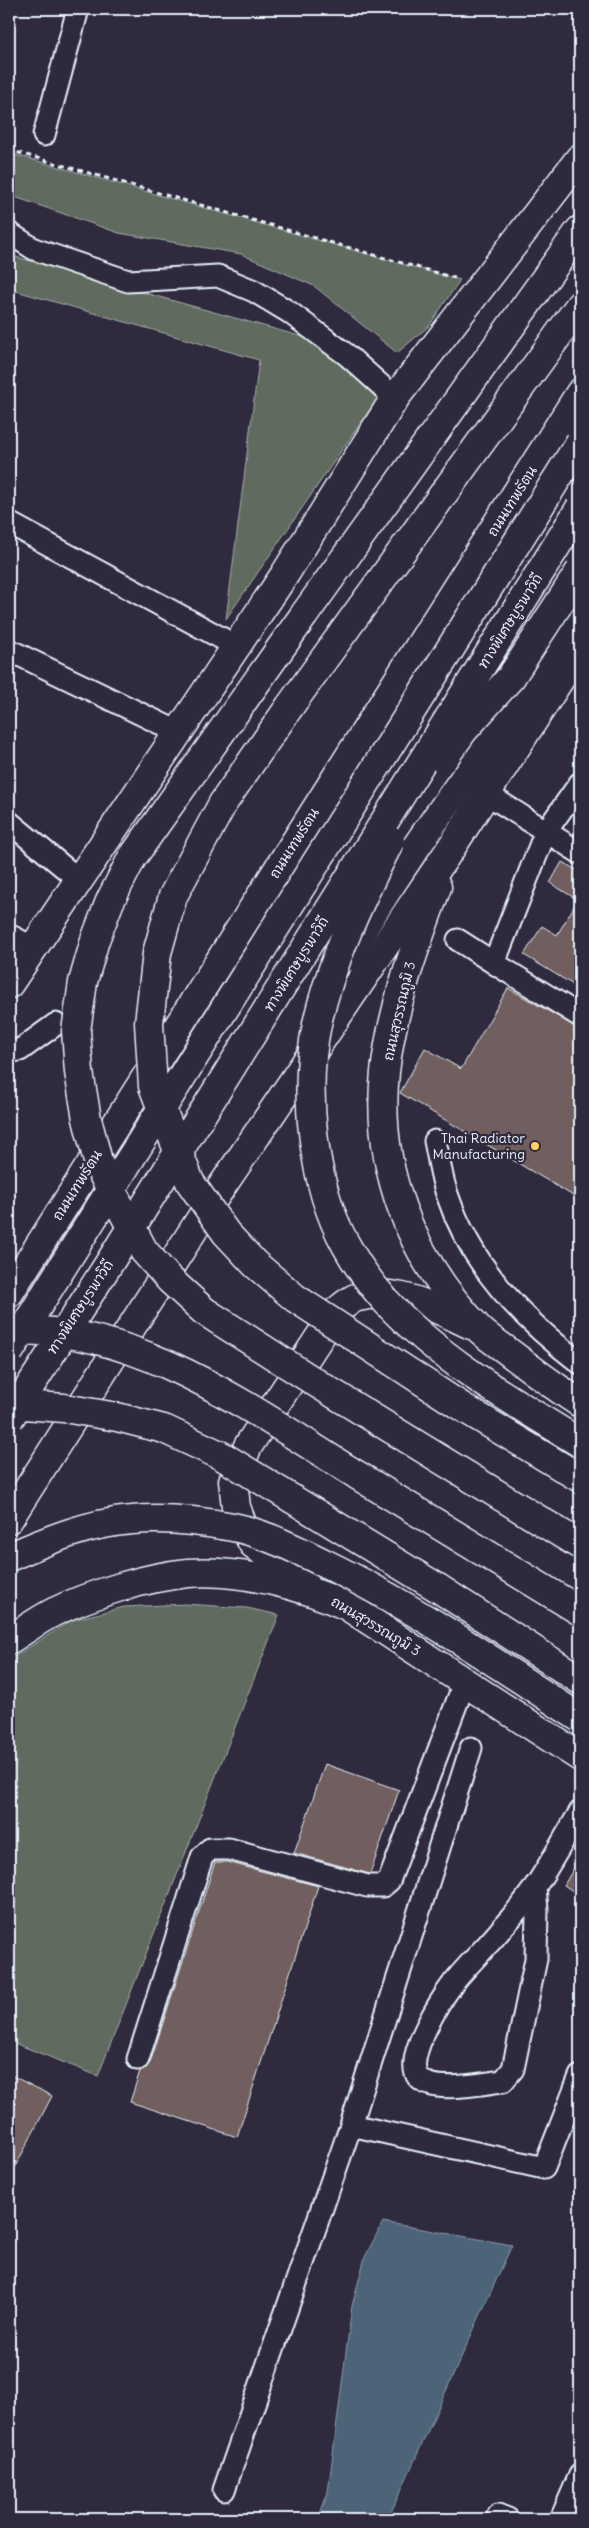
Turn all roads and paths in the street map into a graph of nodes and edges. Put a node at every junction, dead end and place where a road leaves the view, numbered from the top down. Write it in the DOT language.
graph roads {
  1 [pos="78,9"];
  2 [pos="44,135"];
  3 [pos="9,150"];
  4 [pos="580,158"];
  5 [pos="580,230"];
  6 [pos="9,233"];
  7 [pos="477,292"];
  8 [pos="580,305"];
  9 [pos="580,393"];
  10 [pos="395,398"];
  11 [pos="580,442"];
  12 [pos="580,508"];
  13 [pos="580,517"];
  14 [pos="9,523"];
  15 [pos="580,570"];
  16 [pos="580,605"];
  17 [pos="236,646"];
  18 [pos="580,648"];
  19 [pos="9,650"];
  20 [pos="178,732"];
  21 [pos="580,783"];
  22 [pos="487,794"];
  23 [pos="9,822"];
  24 [pos="545,833"];
  25 [pos="451,848"];
  26 [pos="580,853"];
  27 [pos="78,879"];
  28 [pos="9,934"];
  29 [pos="458,940"];
  30 [pos="32,947"];
  31 [pos="494,962"];
  32 [pos="9,984"];
  33 [pos="325,993"];
  34 [pos="580,1016"];
  35 [pos="56,1024"];
  36 [pos="9,1051"];
  37 [pos="435,1141"];
  38 [pos="9,1294"];
  39 [pos="478,1328"];
  40 [pos="9,1331"];
  41 [pos="9,1352"];
  42 [pos="580,1363"];
  43 [pos="580,1404"];
  44 [pos="9,1406"];
  45 [pos="9,1417"];
  46 [pos="580,1443"];
  47 [pos="580,1478"];
  48 [pos="9,1519"];
  49 [pos="580,1545"];
  50 [pos="9,1557"];
  51 [pos="313,1591"];
  52 [pos="580,1611"];
  53 [pos="9,1640"];
  54 [pos="580,1680"];
  55 [pos="465,1681"];
  56 [pos="580,1718"];
  57 [pos="471,1748"];
  58 [pos="580,1757"];
  59 [pos="580,1812"];
  60 [pos="535,1886"];
  61 [pos="138,2059"];
  62 [pos="580,2076"];
  63 [pos="351,2125"];
  64 [pos="580,2476"];
  65 [pos="224,2490"];
  66 [pos="561,2519"];
  1 -- 2 [label="street"];
  3 -- 7 [label="path"];
  4 -- 7 [label="main road"];
  5 -- 49 [label="main road, bridge"];
  6 -- 10 [label="street"];
  7 -- 10 [label="main road"];
  8 -- 47 [label="main road, bridge"];
  9 -- 38 [label="main road, ถนนเทพรัตน"];
  10 -- 17 [label="main road"];
  11 -- 41 [label="main road, bridge"];
  12 -- 45 [label="main road, ทางพิเศษบูรพาวิถี, bridge"];
  13 -- 45 [label="main road"];
  14 -- 17 [label="street"];
  15 -- 33 [label="main road, bridge"];
  16 -- 33 [label="main road, bridge"];
  17 -- 20 [label="main road"];
  18 -- 22 [label="main road"];
  19 -- 20 [label="street"];
  20 -- 27 [label="main road"];
  21 -- 24 [label="street"];
  22 -- 24 [label="street"];
  22 -- 25 [label="main road"];
  23 -- 27 [label="street"];
  24 -- 26 [label="street"];
  24 -- 31 [label="street"];
  25 -- 39 [label="main road, ถนนสุวรรณภูมิ 3"];
  25 -- 48 [label="main road"];
  27 -- 30 [label="main road"];
  28 -- 30 [label="street"];
  29 -- 31 [label="street"];
  30 -- 32 [label="main road"];
  31 -- 34 [label="street"];
  33 -- 46 [label="main road, bridge"];
  35 -- 36 [label="street"];
  37 -- 42 [label="street"];
  39 -- 43 [label="main road, ถนนสุวรรณภูมิ 3"];
  39 -- 51 [label="main road"];
  40 -- 52 [label="main road, bridge"];
  44 -- 54 [label="main road, bridge"];
  50 -- 56 [label="main road, bridge"];
  51 -- 53 [label="main road, ถนนสุวรรณภูมิ 3"];
  51 -- 55 [label="main road, ถนนสุวรรณภูมิ 3"];
  55 -- 58 [label="main road, ถนนสุวรรณภูมิ 3"];
  55 -- 61 [label="street"];
  57 -- 63 [label="street"];
  59 -- 60 [label="street"];
  60 -- 60 [label="street"];
  62 -- 63 [label="street"];
  63 -- 65 [label="street"];
  64 -- 66 [label="street"];
}
